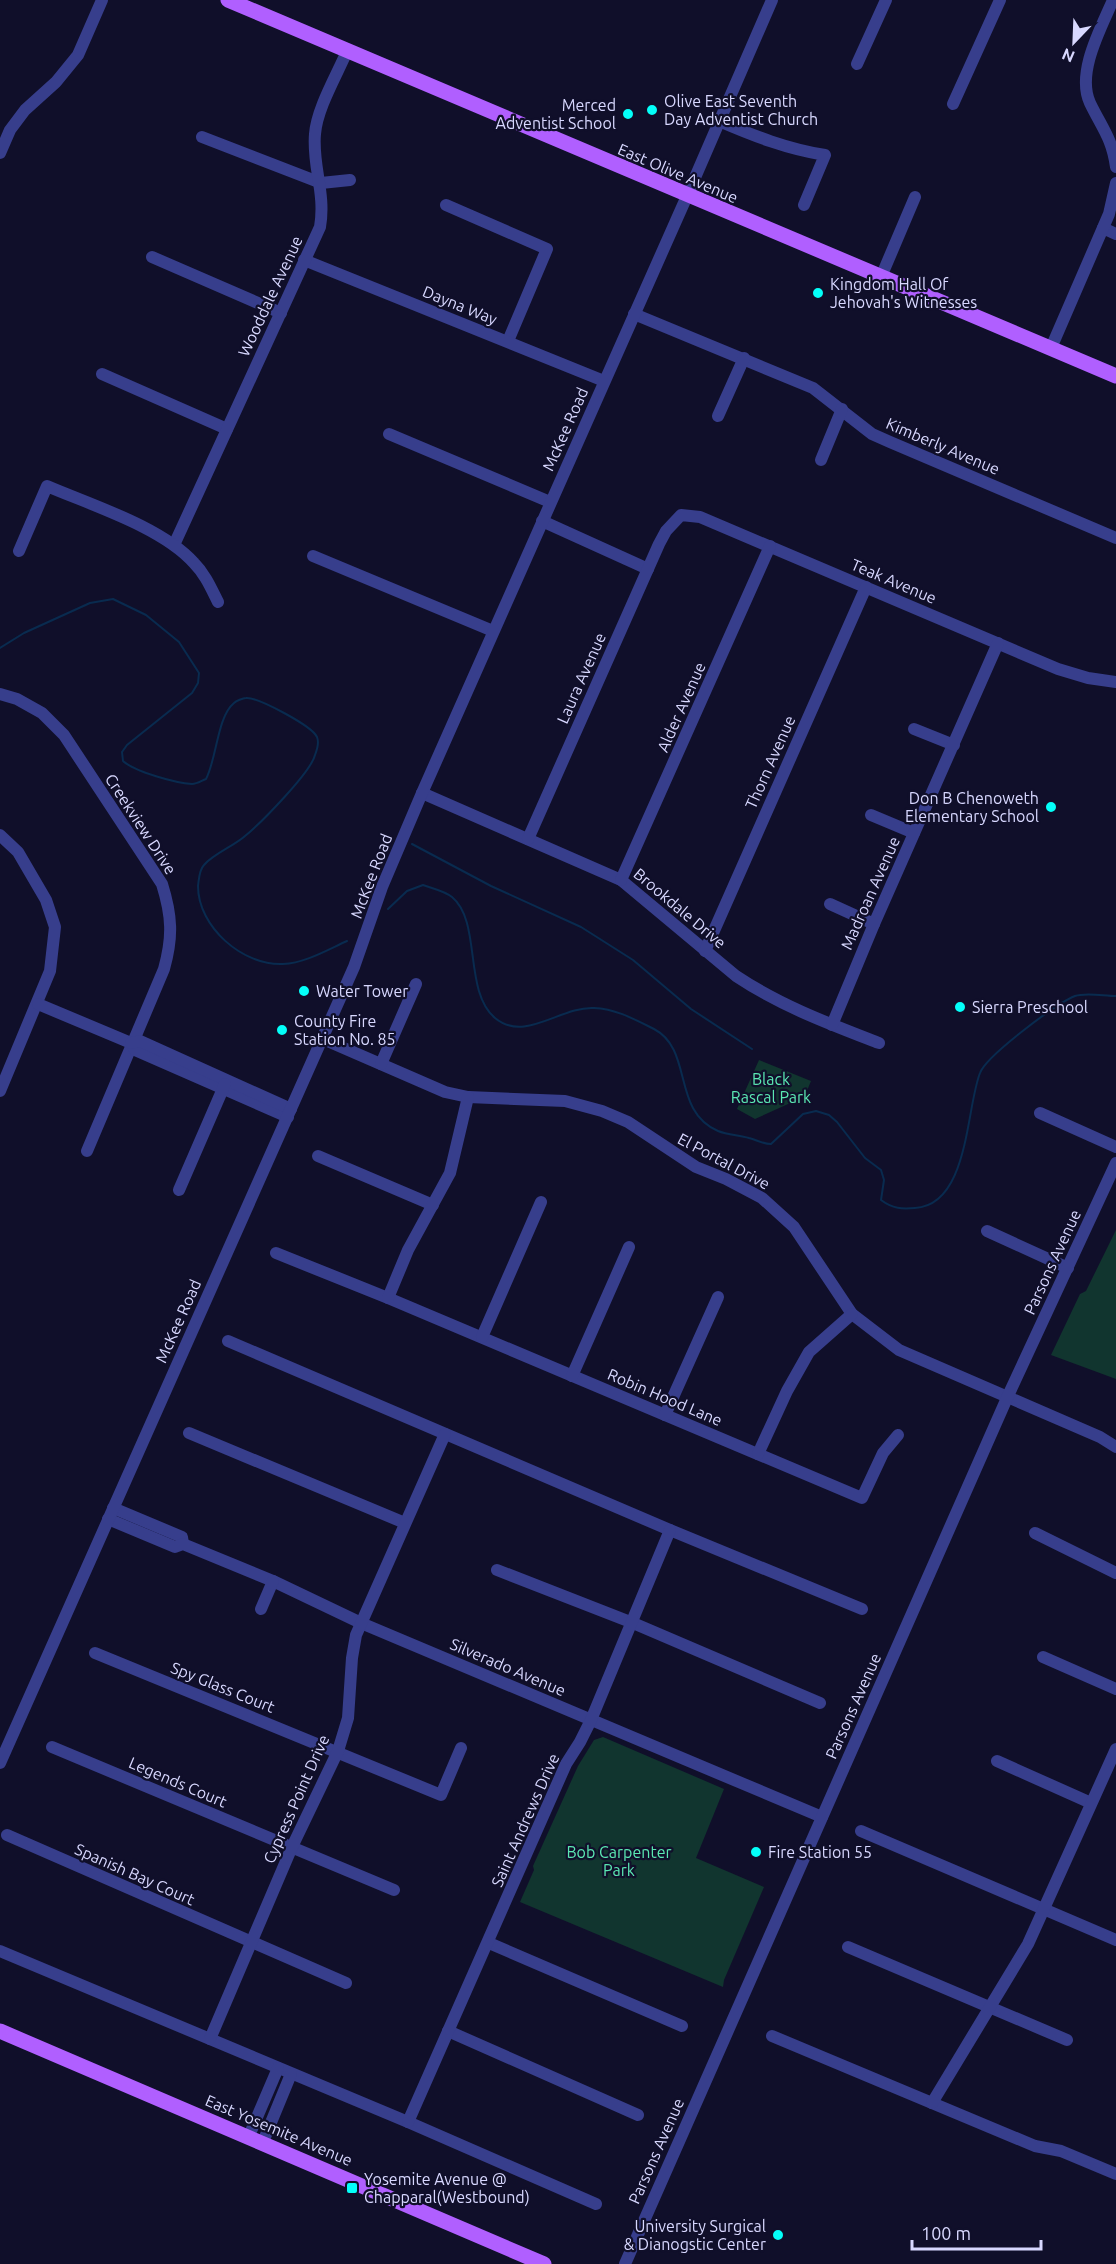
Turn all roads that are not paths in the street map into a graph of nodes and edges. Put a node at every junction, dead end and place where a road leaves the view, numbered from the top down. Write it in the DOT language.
graph roads {
  1 [pos="102,0"];
  2 [pos="228,0"];
  3 [pos="772,0"];
  4 [pos="886,0"];
  5 [pos="1000,0"];
  6 [pos="1113,0"];
  7 [pos="347,51"];
  8 [pos="857,64"];
  9 [pos="953,105"];
  10 [pos="718,121"];
  11 [pos="1112,132"];
  12 [pos="202,137"];
  13 [pos="0,153"];
  14 [pos="1116,167"];
  15 [pos="350,180"];
  16 [pos="321,183"];
  17 [pos="1116,183"];
  18 [pos="687,196"];
  19 [pos="915,196"];
  20 [pos="446,205"];
  21 [pos="804,205"];
  22 [pos="1103,228"];
  23 [pos="1116,234"];
  24 [pos="152,257"];
  25 [pos="304,260"];
  26 [pos="881,277"];
  27 [pos="281,313"];
  28 [pos="634,314"];
  29 [pos="508,341"];
  30 [pos="1051,348"];
  31 [pos="744,358"];
  32 [pos="102,374"];
  33 [pos="1116,376"];
  34 [pos="604,381"];
  35 [pos="842,409"];
  36 [pos="718,416"];
  37 [pos="227,429"];
  38 [pos="389,434"];
  39 [pos="821,460"];
  40 [pos="550,502"];
  41 [pos="542,521"];
  42 [pos="666,531"];
  43 [pos="1116,538"];
  44 [pos="174,545"];
  45 [pos="770,546"];
  46 [pos="19,551"];
  47 [pos="313,556"];
  48 [pos="648,569"];
  49 [pos="866,587"];
  50 [pos="218,602"];
  51 [pos="493,631"];
  52 [pos="998,643"];
  53 [pos="1116,668"];
  54 [pos="1113,682"];
  55 [pos="0,694"];
  56 [pos="914,729"];
  57 [pos="954,745"];
  58 [pos="422,793"];
  59 [pos="871,814"];
  60 [pos="914,833"];
  61 [pos="0,835"];
  62 [pos="528,839"];
  63 [pos="621,880"];
  64 [pos="830,904"];
  65 [pos="874,924"];
  66 [pos="705,951"];
  67 [pos="416,984"];
  68 [pos="38,1004"];
  69 [pos="832,1025"];
  70 [pos="323,1039"];
  71 [pos="131,1043"];
  72 [pos="879,1043"];
  73 [pos="381,1064"];
  74 [pos="224,1084"];
  75 [pos="0,1091"];
  76 [pos="468,1097"];
  77 [pos="290,1113"];
  78 [pos="1040,1113"];
  79 [pos="1116,1147"];
  80 [pos="87,1151"];
  81 [pos="318,1156"];
  82 [pos="1116,1164"];
  83 [pos="179,1190"];
  84 [pos="541,1202"];
  85 [pos="433,1206"];
  86 [pos="987,1231"];
  87 [pos="629,1247"];
  88 [pos="276,1253"];
  89 [pos="1068,1268"];
  90 [pos="718,1297"];
  91 [pos="388,1298"];
  92 [pos="852,1314"];
  93 [pos="482,1338"];
  94 [pos="228,1341"];
  95 [pos="572,1376"];
  96 [pos="1007,1398"];
  97 [pos="665,1415"];
  98 [pos="189,1433"];
  99 [pos="445,1434"];
  100 [pos="898,1435"];
  101 [pos="1116,1447"];
  102 [pos="758,1454"];
  103 [pos="111,1513"];
  104 [pos="405,1523"];
  105 [pos="670,1530"];
  106 [pos="1035,1533"];
  107 [pos="497,1570"];
  108 [pos="1116,1573"];
  109 [pos="273,1581"];
  110 [pos="261,1609"];
  111 [pos="862,1609"];
  112 [pos="361,1623"];
  113 [pos="633,1623"];
  114 [pos="95,1653"];
  115 [pos="1043,1657"];
  116 [pos="1116,1689"];
  117 [pos="820,1703"];
  118 [pos="591,1720"];
  119 [pos="52,1747"];
  120 [pos="461,1748"];
  121 [pos="1116,1749"];
  122 [pos="338,1751"];
  123 [pos="997,1761"];
  124 [pos="0,1763"];
  125 [pos="1091,1803"];
  126 [pos="822,1817"];
  127 [pos="861,1831"];
  128 [pos="7,1835"];
  129 [pos="292,1847"];
  130 [pos="394,1890"];
  131 [pos="1044,1909"];
  132 [pos="1116,1940"];
  133 [pos="251,1942"];
  134 [pos="489,1943"];
  135 [pos="848,1947"];
  136 [pos="0,1951"];
  137 [pos="346,1983"];
  138 [pos="989,2008"];
  139 [pos="682,2026"];
  140 [pos="0,2031"];
  141 [pos="448,2031"];
  142 [pos="772,2036"];
  143 [pos="210,2039"];
  144 [pos="1067,2040"];
  145 [pos="278,2068"];
  146 [pos="291,2074"];
  147 [pos="932,2103"];
  148 [pos="638,2115"];
  149 [pos="408,2122"];
  150 [pos="256,2139"];
  151 [pos="1116,2174"];
  152 [pos="596,2204"];
  153 [pos="544,2264"];
  154 [pos="625,2264"];
  1 -- 13 [label="street"];
  2 -- 7 [label="main road, East Olive Avenue"];
  3 -- 10 [label="street, McKee Road"];
  4 -- 8 [label="street"];
  5 -- 9 [label="street"];
  6 -- 11 [label="street"];
  7 -- 16 [label="street, Wooddale Avenue"];
  7 -- 18 [label="main road, East Olive Avenue"];
  10 -- 18 [label="street, McKee Road"];
  10 -- 21 [label="street"];
  11 -- 14 [label="street"];
  12 -- 16 [label="street"];
  15 -- 16 [label="street"];
  16 -- 25 [label="street, Wooddale Avenue"];
  17 -- 22 [label="street"];
  18 -- 26 [label="main road, East Olive Avenue"];
  18 -- 28 [label="street, McKee Road"];
  19 -- 26 [label="street"];
  20 -- 29 [label="street"];
  22 -- 23 [label="street"];
  22 -- 30 [label="street"];
  24 -- 27 [label="street"];
  25 -- 27 [label="street, Wooddale Avenue"];
  25 -- 29 [label="street, Dayna Way"];
  26 -- 30 [label="main road, East Olive Avenue"];
  27 -- 37 [label="street, Wooddale Avenue"];
  28 -- 31 [label="street, Kimberly Avenue"];
  28 -- 34 [label="street, McKee Road"];
  29 -- 34 [label="street, Dayna Way"];
  30 -- 33 [label="main road, East Olive Avenue"];
  31 -- 35 [label="street, Kimberly Avenue"];
  31 -- 36 [label="street"];
  32 -- 37 [label="street"];
  34 -- 40 [label="street, McKee Road"];
  35 -- 39 [label="street"];
  35 -- 43 [label="street, Kimberly Avenue"];
  37 -- 44 [label="street, Wooddale Avenue"];
  38 -- 40 [label="street"];
  40 -- 41 [label="street, McKee Road"];
  41 -- 48 [label="street"];
  41 -- 51 [label="street, McKee Road"];
  42 -- 45 [label="street, Teak Avenue"];
  42 -- 48 [label="street, Laura Avenue"];
  44 -- 46 [label="street"];
  44 -- 50 [label="street"];
  45 -- 49 [label="street, Teak Avenue"];
  45 -- 63 [label="street, Alder Avenue"];
  47 -- 51 [label="street"];
  48 -- 62 [label="street, Laura Avenue"];
  49 -- 52 [label="street, Teak Avenue"];
  49 -- 66 [label="street, Thorn Avenue"];
  51 -- 58 [label="street, McKee Road"];
  52 -- 54 [label="street, Teak Avenue"];
  52 -- 57 [label="street, Madroan Avenue"];
  53 -- 54 [label="street"];
  55 -- 71 [label="street, Creekview Drive"];
  56 -- 57 [label="street"];
  57 -- 60 [label="street, Madroan Avenue"];
  58 -- 62 [label="street, Brookdale Drive"];
  58 -- 70 [label="street, McKee Road"];
  59 -- 60 [label="street"];
  60 -- 65 [label="street, Madroan Avenue"];
  61 -- 68 [label="street"];
  62 -- 63 [label="street, Brookdale Drive"];
  63 -- 66 [label="street, Brookdale Drive"];
  64 -- 65 [label="street"];
  65 -- 69 [label="street, Madroan Avenue"];
  66 -- 69 [label="street, Brookdale Drive"];
  67 -- 73 [label="street"];
  68 -- 71 [label="street"];
  68 -- 75 [label="street"];
  69 -- 72 [label="street, Brookdale Drive"];
  70 -- 73 [label="street, El Portal Drive"];
  70 -- 77 [label="street, McKee Road"];
  71 -- 74 [label="street"];
  71 -- 80 [label="street, Creekview Drive"];
  73 -- 76 [label="street, El Portal Drive"];
  74 -- 77 [label="street"];
  74 -- 83 [label="street"];
  76 -- 85 [label="street"];
  76 -- 92 [label="street, El Portal Drive"];
  77 -- 103 [label="street, McKee Road"];
  78 -- 79 [label="street"];
  81 -- 85 [label="street"];
  82 -- 89 [label="street, Parsons Avenue"];
  84 -- 93 [label="street"];
  85 -- 91 [label="street"];
  86 -- 89 [label="street"];
  87 -- 95 [label="street"];
  88 -- 91 [label="street, Robin Hood Lane"];
  89 -- 96 [label="street, Parsons Avenue"];
  90 -- 97 [label="street"];
  91 -- 93 [label="street, Robin Hood Lane"];
  92 -- 96 [label="street, El Portal Drive"];
  92 -- 102 [label="street"];
  93 -- 95 [label="street, Robin Hood Lane"];
  94 -- 99 [label="street"];
  95 -- 97 [label="street, Robin Hood Lane"];
  96 -- 101 [label="street, El Portal Drive"];
  96 -- 126 [label="street, Parsons Avenue"];
  97 -- 102 [label="street, Robin Hood Lane"];
  98 -- 104 [label="street"];
  99 -- 104 [label="street, Cypress Point Drive"];
  99 -- 105 [label="street"];
  100 -- 102 [label="street, Robin Hood Lane"];
  103 -- 109 [label="street, Silverado Avenue"];
  103 -- 124 [label="street, McKee Road"];
  104 -- 112 [label="street, Cypress Point Drive"];
  105 -- 111 [label="street"];
  105 -- 113 [label="street, Saint Andrews Drive"];
  106 -- 108 [label="street"];
  107 -- 113 [label="street"];
  109 -- 110 [label="street"];
  109 -- 112 [label="street, Silverado Avenue"];
  112 -- 118 [label="street, Silverado Avenue"];
  112 -- 122 [label="street, Cypress Point Drive"];
  113 -- 117 [label="street"];
  113 -- 118 [label="street, Saint Andrews Drive"];
  114 -- 122 [label="street, Spy Glass Court"];
  115 -- 116 [label="street"];
  118 -- 126 [label="street, Silverado Avenue"];
  118 -- 134 [label="street, Saint Andrews Drive"];
  119 -- 129 [label="street, Legends Court"];
  120 -- 122 [label="street, Spy Glass Court"];
  121 -- 125 [label="street"];
  122 -- 129 [label="street, Cypress Point Drive"];
  123 -- 125 [label="street"];
  125 -- 131 [label="street"];
  126 -- 154 [label="street, Parsons Avenue"];
  127 -- 131 [label="street"];
  128 -- 133 [label="street, Spanish Bay Court"];
  129 -- 130 [label="street, Legends Court"];
  129 -- 133 [label="street, Cypress Point Drive"];
  131 -- 132 [label="street"];
  131 -- 138 [label="street"];
  133 -- 137 [label="street, Spanish Bay Court"];
  133 -- 143 [label="street, Cypress Point Drive"];
  134 -- 139 [label="street"];
  134 -- 141 [label="street, Saint Andrews Drive"];
  135 -- 138 [label="street"];
  136 -- 143 [label="street"];
  138 -- 144 [label="street"];
  138 -- 147 [label="street"];
  140 -- 150 [label="main road, East Yosemite Avenue"];
  141 -- 148 [label="street"];
  141 -- 149 [label="street, Saint Andrews Drive"];
  142 -- 147 [label="street"];
  143 -- 145 [label="street"];
  145 -- 146 [label="street"];
  145 -- 150 [label="street"];
  146 -- 149 [label="street"];
  146 -- 150 [label="street"];
  147 -- 151 [label="street"];
  149 -- 152 [label="street"];
  150 -- 153 [label="main road, East Yosemite Avenue"];
}
